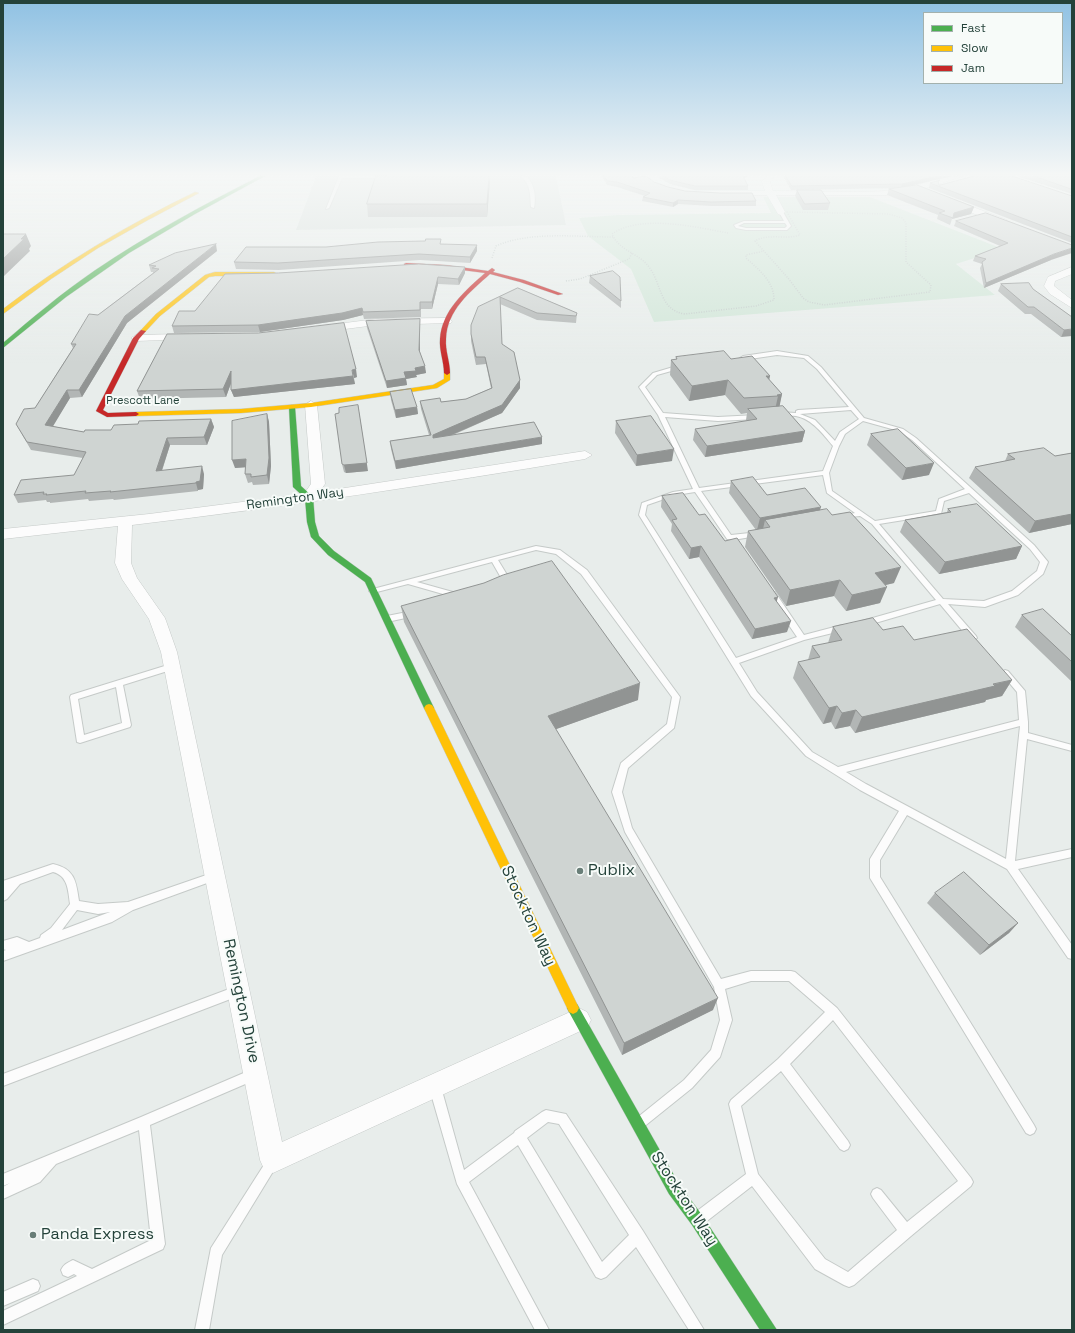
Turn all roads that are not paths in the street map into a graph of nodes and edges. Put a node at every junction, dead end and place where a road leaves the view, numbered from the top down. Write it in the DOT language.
graph roads {
  1 [pos="112,238"];
  2 [pos="146,238"];
  3 [pos="400,265"];
  4 [pos="492,270"];
  5 [pos="1072,270"];
  6 [pos="281,274"];
  7 [pos="560,294"];
  8 [pos="1072,305"];
  9 [pos="3,312"];
  10 [pos="447,321"];
  11 [pos="307,331"];
  12 [pos="198,337"];
  13 [pos="136,338"];
  14 [pos="3,346"];
  15 [pos="739,358"];
  16 [pos="684,366"];
  17 [pos="311,405"];
  18 [pos="292,407"];
  19 [pos="853,408"];
  20 [pos="794,413"];
  21 [pos="661,415"];
  22 [pos="772,415"];
  23 [pos="765,416"];
  24 [pos="862,419"];
  25 [pos="836,446"];
  26 [pos="585,455"];
  27 [pos="826,473"];
  28 [pos="697,490"];
  29 [pos="970,490"];
  30 [pos="308,497"];
  31 [pos="862,514"];
  32 [pos="838,518"];
  33 [pos="125,522"];
  34 [pos="874,523"];
  35 [pos="761,533"];
  36 [pos="3,534"];
  37 [pos="494,559"];
  38 [pos="408,582"];
  39 [pos="768,588"];
  40 [pos="502,589"];
  41 [pos="373,591"];
  42 [pos="941,601"];
  43 [pos="452,604"];
  44 [pos="422,613"];
  45 [pos="387,619"];
  46 [pos="802,638"];
  47 [pos="977,641"];
  48 [pos="734,662"];
  49 [pos="997,664"];
  50 [pos="171,667"];
  51 [pos="119,683"];
  52 [pos="1024,722"];
  53 [pos="1024,735"];
  54 [pos="1072,748"];
  55 [pos="837,771"];
  56 [pos="905,810"];
  57 [pos="1072,853"];
  58 [pos="1010,866"];
  59 [pos="215,876"];
  60 [pos="16,880"];
  61 [pos="3,885"];
  62 [pos="3,896"];
  63 [pos="75,905"];
  64 [pos="130,906"];
  65 [pos="6,945"];
  66 [pos="33,945"];
  67 [pos="1072,954"];
  68 [pos="3,956"];
  69 [pos="719,985"];
  70 [pos="238,990"];
  71 [pos="832,1012"];
  72 [pos="579,1020"];
  73 [pos="782,1063"];
  74 [pos="256,1074"];
  75 [pos="3,1080"];
  76 [pos="435,1086"];
  77 [pos="144,1122"];
  78 [pos="638,1125"];
  79 [pos="1030,1129"];
  80 [pos="519,1135"];
  81 [pos="844,1145"];
  82 [pos="53,1158"];
  83 [pos="273,1160"];
  84 [pos="753,1177"];
  85 [pos="3,1180"];
  86 [pos="461,1180"];
  87 [pos="3,1193"];
  88 [pos="878,1194"];
  89 [pos="697,1220"];
  90 [pos="906,1231"];
  91 [pos="638,1236"];
  92 [pos="68,1270"];
  93 [pos="91,1275"];
  94 [pos="33,1286"];
  95 [pos="3,1299"];
  96 [pos="3,1318"];
  97 [pos="202,1330"];
  98 [pos="542,1330"];
  99 [pos="697,1330"];
  100 [pos="769,1330"];
  1 -- 9 [label="street"];
  2 -- 14 [label="street"];
  3 -- 4 [label="street"];
  4 -- 7 [label="street"];
  4 -- 10 [label="street, Prescott Lane"];
  5 -- 8 [label="street"];
  6 -- 13 [label="street, Prescott Lane"];
  10 -- 11 [label="street"];
  10 -- 17 [label="street, Prescott Lane"];
  12 -- 13 [label="street"];
  13 -- 18 [label="street, Prescott Lane"];
  15 -- 19 [label="lane"];
  16 -- 21 [label="lane"];
  17 -- 18 [label="street, Prescott Lane"];
  17 -- 30 [label="street"];
  18 -- 30 [label="street"];
  19 -- 20 [label="lane"];
  19 -- 24 [label="lane"];
  20 -- 22 [label="lane"];
  20 -- 25 [label="lane"];
  21 -- 23 [label="lane"];
  21 -- 28 [label="lane"];
  24 -- 25 [label="lane"];
  24 -- 29 [label="lane"];
  25 -- 27 [label="lane"];
  26 -- 30 [label="street, Remington Way"];
  27 -- 28 [label="lane"];
  27 -- 31 [label="lane"];
  28 -- 35 [label="lane"];
  28 -- 48 [label="lane"];
  29 -- 34 [label="lane"];
  29 -- 42 [label="lane"];
  30 -- 33 [label="street, Remington Way"];
  30 -- 41 [label="street, Stockton Way"];
  31 -- 32 [label="lane"];
  31 -- 34 [label="lane"];
  33 -- 36 [label="street, Remington Way"];
  33 -- 50 [label="street, Remington Drive"];
  34 -- 42 [label="lane"];
  37 -- 38 [label="lane"];
  37 -- 40 [label="lane"];
  37 -- 69 [label="lane"];
  38 -- 41 [label="lane"];
  38 -- 43 [label="lane"];
  39 -- 46 [label="lane"];
  41 -- 45 [label="street, Stockton Way"];
  42 -- 46 [label="lane"];
  42 -- 47 [label="lane"];
  44 -- 45 [label="lane"];
  45 -- 72 [label="street, Stockton Way"];
  46 -- 48 [label="lane"];
  48 -- 55 [label="lane"];
  49 -- 52 [label="lane"];
  50 -- 51 [label="lane"];
  50 -- 59 [label="street, Remington Drive"];
  51 -- 51 [label="lane"];
  52 -- 53 [label="lane"];
  52 -- 55 [label="lane"];
  53 -- 54 [label="lane"];
  53 -- 58 [label="lane"];
  55 -- 56 [label="lane"];
  56 -- 58 [label="lane"];
  56 -- 79 [label="lane"];
  57 -- 58 [label="lane"];
  58 -- 67 [label="lane"];
  59 -- 64 [label="lane"];
  59 -- 70 [label="street, Remington Drive"];
  60 -- 61 [label="lane"];
  60 -- 62 [label="lane"];
  60 -- 63 [label="lane"];
  63 -- 64 [label="lane"];
  63 -- 66 [label="lane"];
  64 -- 66 [label="lane"];
  65 -- 66 [label="lane"];
  66 -- 68 [label="lane"];
  69 -- 71 [label="lane"];
  69 -- 78 [label="lane"];
  70 -- 74 [label="street, Remington Drive"];
  70 -- 75 [label="lane"];
  71 -- 73 [label="lane"];
  71 -- 90 [label="lane"];
  72 -- 76 [label="street"];
  72 -- 78 [label="street, Stockton Way"];
  73 -- 81 [label="lane"];
  73 -- 84 [label="lane"];
  74 -- 77 [label="lane"];
  74 -- 83 [label="street, Remington Drive"];
  76 -- 83 [label="street"];
  76 -- 86 [label="lane"];
  77 -- 82 [label="lane"];
  77 -- 93 [label="lane"];
  78 -- 89 [label="street, Stockton Way"];
  80 -- 86 [label="lane"];
  80 -- 91 [label="lane"];
  80 -- 91 [label="lane"];
  82 -- 85 [label="lane"];
  82 -- 87 [label="lane"];
  83 -- 97 [label="lane"];
  84 -- 89 [label="lane"];
  84 -- 90 [label="lane"];
  86 -- 98 [label="lane"];
  88 -- 90 [label="lane"];
  89 -- 100 [label="street, Stockton Way"];
  91 -- 99 [label="lane"];
  92 -- 93 [label="lane"];
  93 -- 96 [label="lane"];
  94 -- 95 [label="lane"];
}
